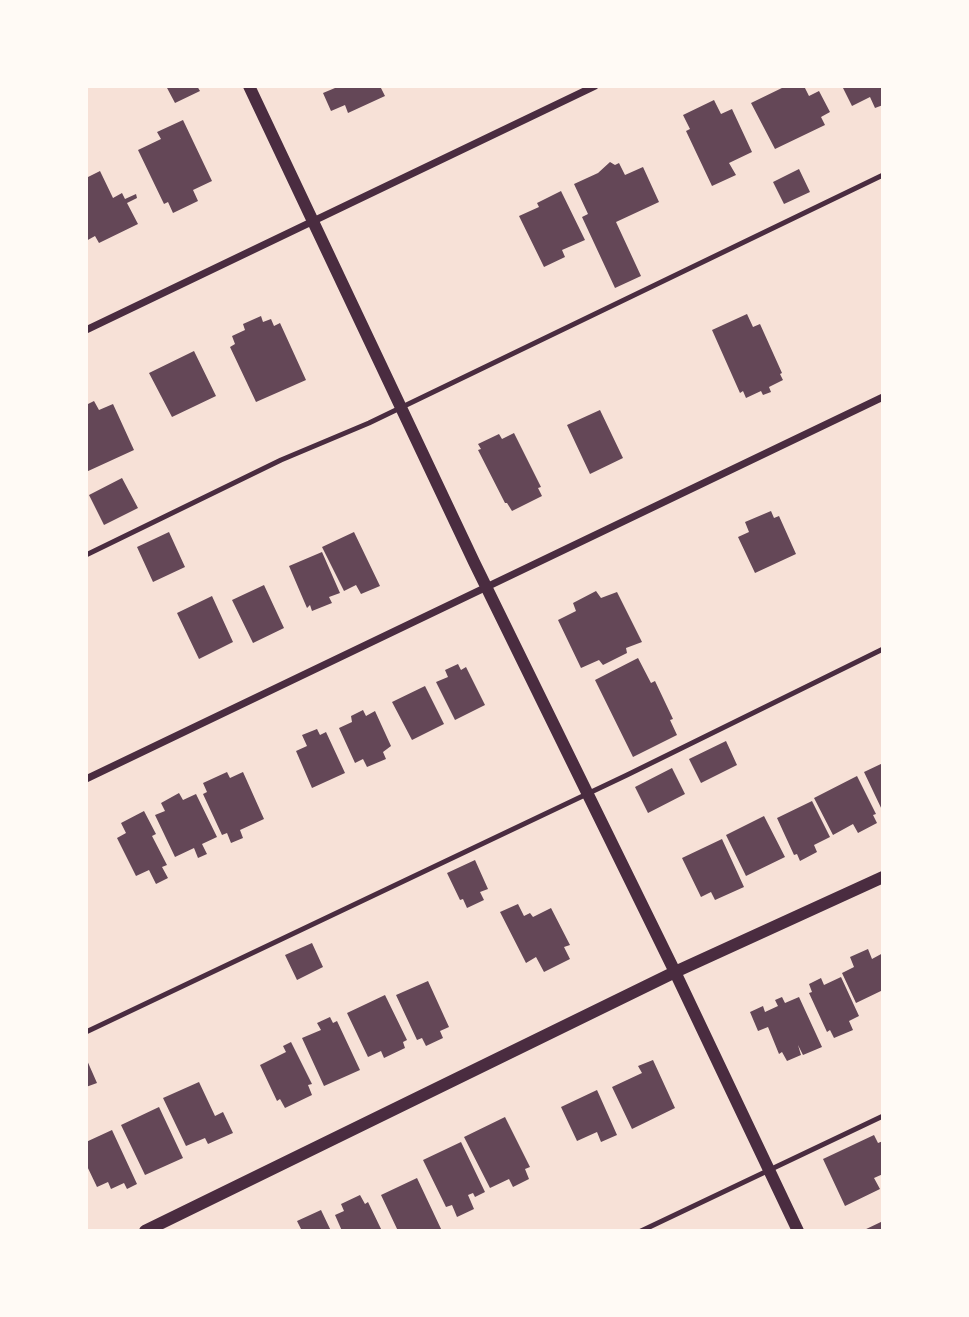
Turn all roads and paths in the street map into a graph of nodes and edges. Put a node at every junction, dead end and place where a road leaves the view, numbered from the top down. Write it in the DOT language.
graph roads {
  1 [pos="249,86"];
  2 [pos="595,86"];
  3 [pos="883,176"];
  4 [pos="311,220"];
  5 [pos="86,330"];
  6 [pos="883,397"];
  7 [pos="400,408"];
  8 [pos="86,555"];
  9 [pos="486,587"];
  10 [pos="883,649"];
  11 [pos="86,779"];
  12 [pos="587,794"];
  13 [pos="883,877"];
  14 [pos="675,972"];
  15 [pos="86,1031"];
  16 [pos="883,1116"];
  17 [pos="768,1170"];
  18 [pos="145,1231"];
  19 [pos="641,1231"];
  20 [pos="797,1231"];
  1 -- 4 [label="street"];
  2 -- 4 [label="street"];
  3 -- 7 [label="lane"];
  4 -- 5 [label="street"];
  4 -- 7 [label="street"];
  6 -- 9 [label="street"];
  7 -- 8 [label="lane"];
  7 -- 9 [label="street"];
  9 -- 11 [label="street"];
  9 -- 12 [label="street"];
  10 -- 12 [label="lane"];
  12 -- 14 [label="street"];
  12 -- 15 [label="lane"];
  13 -- 14 [label="street"];
  14 -- 17 [label="street"];
  14 -- 18 [label="street"];
  16 -- 17 [label="lane"];
  17 -- 19 [label="lane"];
  17 -- 20 [label="street"];
}
